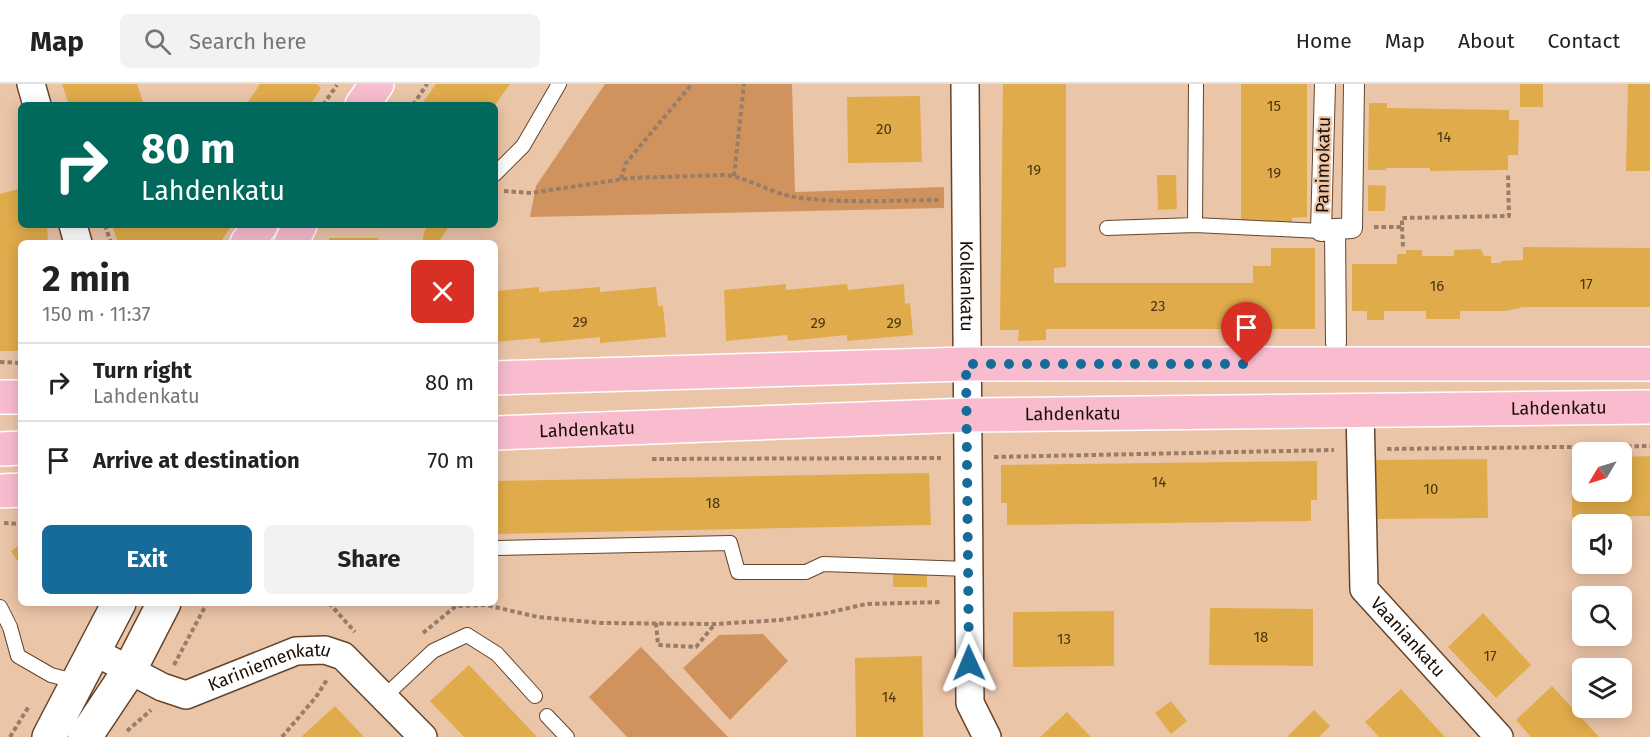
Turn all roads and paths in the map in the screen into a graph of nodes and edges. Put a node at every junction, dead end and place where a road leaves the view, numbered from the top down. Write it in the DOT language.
graph roads {
  1 [pos="30,84"];
  2 [pos="338,84"];
  3 [pos="377,84"];
  4 [pos="427,84"];
  5 [pos="559,84"];
  6 [pos="692,84"];
  7 [pos="744,84"];
  8 [pos="965,84"];
  9 [pos="1196,84"];
  10 [pos="1325,91"];
  11 [pos="1354,92"];
  12 [pos="36,102"];
  13 [pos="325,102"];
  14 [pos="364,102"];
  15 [pos="415,102"];
  16 [pos="498,171"];
  17 [pos="1323,171"];
  18 [pos="1353,172"];
  19 [pos="1508,173"];
  20 [pos="734,176"];
  21 [pos="621,179"];
  22 [pos="498,189"];
  23 [pos="951,200"];
  24 [pos="1196,225"];
  25 [pos="1402,227"];
  26 [pos="259,228"];
  27 [pos="1107,228"];
  28 [pos="1336,229"];
  29 [pos="249,240"];
  30 [pos="1403,247"];
  31 [pos="1336,343"];
  32 [pos="0,362"];
  33 [pos="18,363"];
  34 [pos="966,364"];
  35 [pos="1650,364"];
  36 [pos="498,378"];
  37 [pos="0,397"];
  38 [pos="18,397"];
  39 [pos="1650,407"];
  40 [pos="1360,410"];
  41 [pos="968,415"];
  42 [pos="498,433"];
  43 [pos="1650,446"];
  44 [pos="18,448"];
  45 [pos="0,449"];
  46 [pos="1360,449"];
  47 [pos="968,458"];
  48 [pos="650,459"];
  49 [pos="18,490"];
  50 [pos="0,491"];
  51 [pos="0,523"];
  52 [pos="18,524"];
  53 [pos="498,548"];
  54 [pos="968,569"];
  55 [pos="968,602"];
  56 [pos="118,606"];
  57 [pos="162,606"];
  58 [pos="206,606"];
  59 [pos="332,606"];
  60 [pos="456,606"];
  61 [pos="490,606"];
  62 [pos="0,607"];
  63 [pos="656,623"];
  64 [pos="715,624"];
  65 [pos="358,636"];
  66 [pos="419,636"];
  67 [pos="95,652"];
  68 [pos="129,671"];
  69 [pos="321,673"];
  70 [pos="330,673"];
  71 [pos="338,681"];
  72 [pos="78,682"];
  73 [pos="535,696"];
  74 [pos="384,697"];
  75 [pos="162,698"];
  76 [pos="32,701"];
  77 [pos="547,716"];
  78 [pos="10,737"];
  79 [pos="49,737"];
  80 [pos="85,737"];
  81 [pos="120,737"];
  82 [pos="282,737"];
  83 [pos="423,737"];
  84 [pos="567,737"];
  85 [pos="987,737"];
  86 [pos="1499,737"];
  1 -- 12 [label="street"];
  2 -- 13 [label="path"];
  3 -- 14 [label="main road"];
  4 -- 15 [label="path"];
  5 -- 16 [label="lane"];
  6 -- 21 [label="path"];
  7 -- 20 [label="path"];
  8 -- 34 [label="street, Kolkankatu"];
  9 -- 24 [label="lane"];
  10 -- 11 [label="street"];
  10 -- 17 [label="street, Panimokatu"];
  11 -- 18 [label="street, Panimokatu"];
  17 -- 18 [label="street"];
  17 -- 28 [label="street, Panimokatu"];
  18 -- 28 [label="street, Panimokatu"];
  19 -- 25 [label="path"];
  20 -- 21 [label="path"];
  20 -- 23 [label="path"];
  21 -- 22 [label="path"];
  24 -- 27 [label="lane"];
  24 -- 28 [label="lane"];
  25 -- 28 [label="path"];
  25 -- 30 [label="path"];
  26 -- 29 [label="main road"];
  28 -- 31 [label="street, Panimokatu"];
  32 -- 33 [label="path"];
  34 -- 35 [label="main road"];
  34 -- 36 [label="main road"];
  34 -- 41 [label="street, Kolkankatu"];
  37 -- 38 [label="main road"];
  39 -- 40 [label="main road, Lahdenkatu"];
  40 -- 41 [label="main road, Lahdenkatu"];
  40 -- 46 [label="street, Vaaniankatu"];
  41 -- 42 [label="main road, Lahdenkatu"];
  41 -- 47 [label="street, Kolkankatu"];
  43 -- 46 [label="path"];
  44 -- 45 [label="main road"];
  46 -- 47 [label="path"];
  46 -- 86 [label="street, Vaaniankatu"];
  47 -- 48 [label="path"];
  47 -- 54 [label="street, Kolkankatu"];
  49 -- 50 [label="main road"];
  51 -- 52 [label="path"];
  53 -- 54 [label="lane"];
  54 -- 55 [label="street, Kolkankatu"];
  55 -- 64 [label="path"];
  55 -- 85 [label="street, Kolkankatu"];
  56 -- 67 [label="street"];
  57 -- 68 [label="street"];
  58 -- 75 [label="path"];
  59 -- 65 [label="path"];
  60 -- 66 [label="path"];
  61 -- 63 [label="path"];
  62 -- 72 [label="lane"];
  63 -- 64 [label="path"];
  63 -- 64 [label="path"];
  67 -- 68 [label="street, Kariniemenkatu"];
  67 -- 72 [label="street"];
  68 -- 75 [label="street, Kariniemenkatu"];
  68 -- 80 [label="street"];
  69 -- 70 [label="path"];
  70 -- 71 [label="path"];
  70 -- 82 [label="path"];
  72 -- 79 [label="street"];
  73 -- 74 [label="lane"];
  74 -- 75 [label="street, Kariniemenkatu"];
  74 -- 83 [label="street, Kariniemenkatu"];
  75 -- 81 [label="path"];
  76 -- 78 [label="path"];
  77 -- 84 [label="lane"];
}
